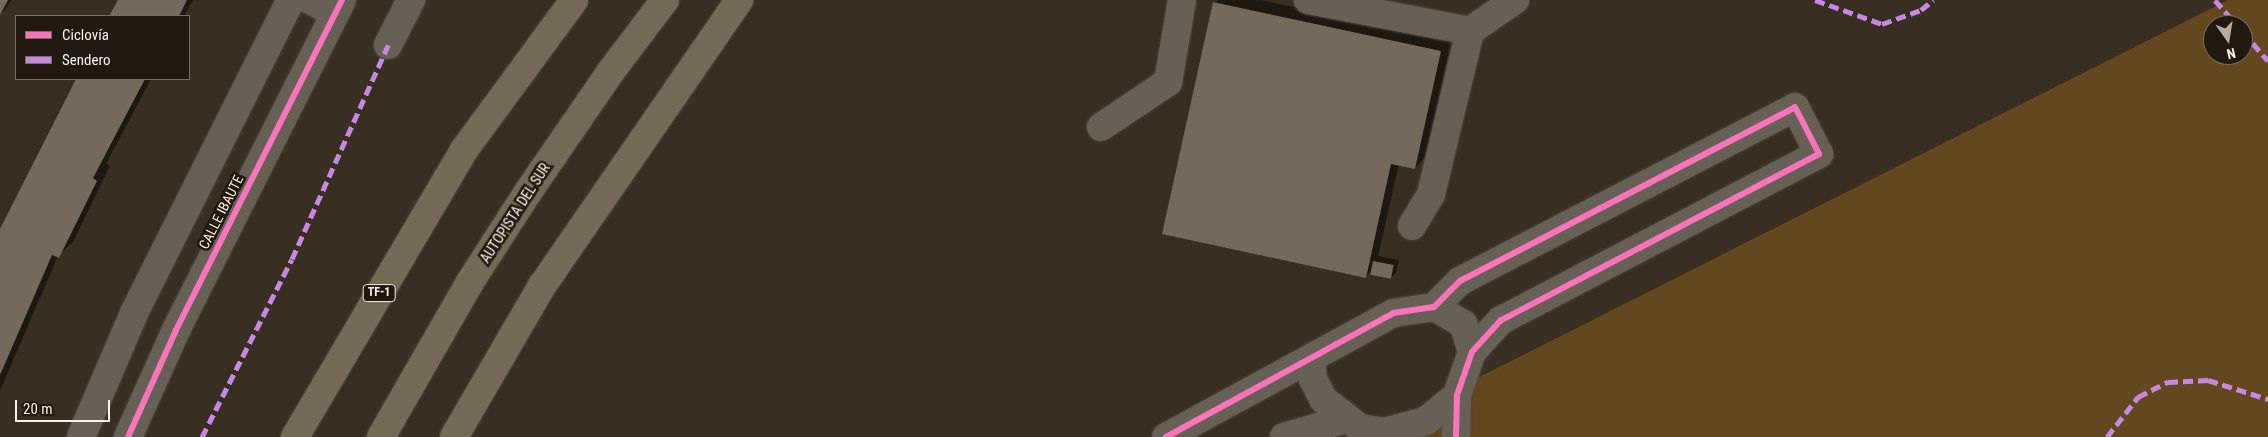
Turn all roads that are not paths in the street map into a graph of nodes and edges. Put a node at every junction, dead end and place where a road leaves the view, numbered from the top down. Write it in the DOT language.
graph roads {
  1 [pos="290,0"];
  2 [pos="310,0"];
  3 [pos="411,0"];
  4 [pos="574,0"];
  5 [pos="665,0"];
  6 [pos="740,0"];
  7 [pos="1182,0"];
  8 [pos="1308,0"];
  9 [pos="1515,0"];
  10 [pos="338,7"];
  11 [pos="1470,31"];
  12 [pos="388,45"];
  13 [pos="1101,127"];
  14 [pos="1412,226"];
  15 [pos="1434,307"];
  16 [pos="1472,352"];
  17 [pos="1311,358"];
  18 [pos="1457,396"];
  19 [pos="1346,419"];
  20 [pos="1387,435"];
  21 [pos="81,437"];
  22 [pos="128,437"];
  23 [pos="295,437"];
  24 [pos="382,437"];
  25 [pos="454,437"];
  26 [pos="1166,437"];
  27 [pos="1284,437"];
  28 [pos="1456,437"];
  1 -- 21 [label="street"];
  2 -- 10 [label="street"];
  3 -- 12 [label="street"];
  4 -- 23 [label="highway, TF-1"];
  5 -- 24 [label="highway, AUTOPISTA DEL SUR"];
  6 -- 25 [label="highway"];
  7 -- 13 [label="street"];
  8 -- 11 [label="street"];
  9 -- 11 [label="street"];
  10 -- 22 [label="street, CALLE IBAUTE"];
  11 -- 14 [label="street"];
  15 -- 16 [label="street"];
  15 -- 16 [label="street"];
  15 -- 17 [label="street"];
  16 -- 18 [label="street"];
  17 -- 19 [label="street"];
  17 -- 26 [label="street"];
  18 -- 20 [label="street"];
  18 -- 28 [label="street"];
  19 -- 20 [label="street"];
  19 -- 27 [label="street"];
}
